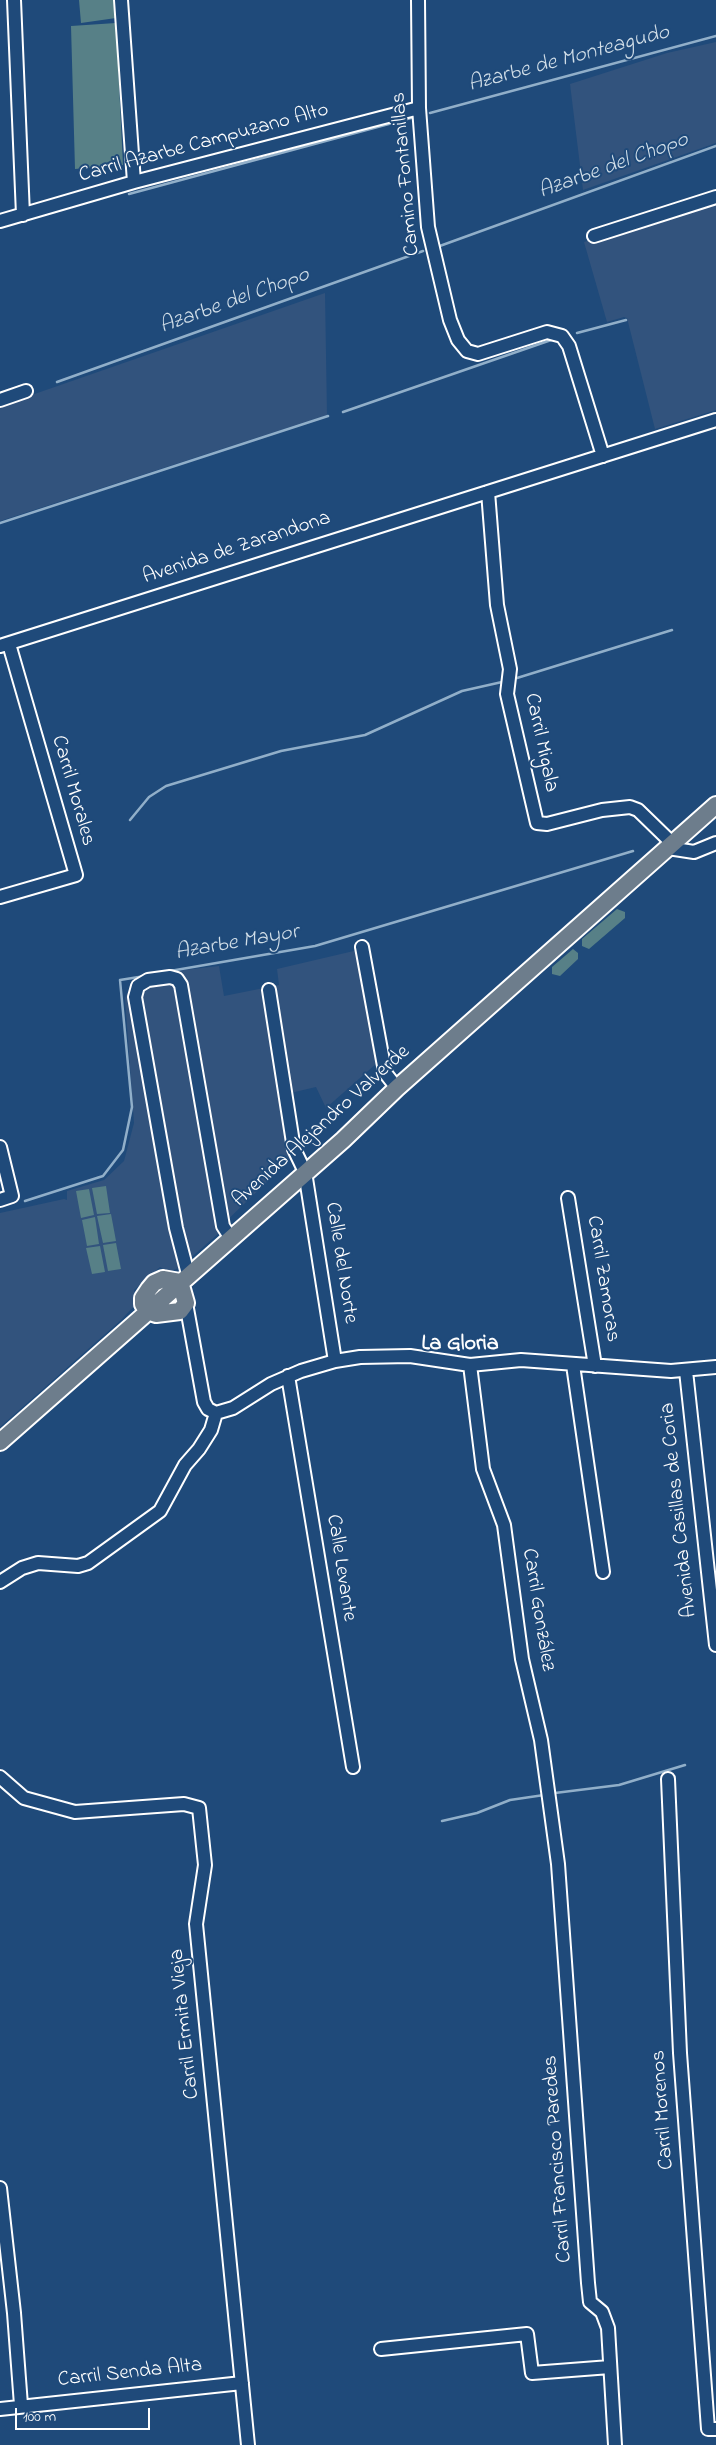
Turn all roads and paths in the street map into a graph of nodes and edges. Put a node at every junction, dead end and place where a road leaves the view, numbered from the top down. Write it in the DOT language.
graph roads {
  1 [pos="14,0"];
  2 [pos="121,0"];
  3 [pos="418,0"];
  4 [pos="419,108"];
  5 [pos="134,182"];
  6 [pos="716,197"];
  7 [pos="23,214"];
  8 [pos="0,221"];
  9 [pos="594,236"];
  10 [pos="26,391"];
  11 [pos="0,400"];
  12 [pos="716,420"];
  13 [pos="604,456"];
  14 [pos="488,492"];
  15 [pos="4,645"];
  16 [pos="716,805"];
  17 [pos="716,844"];
  18 [pos="670,846"];
  19 [pos="0,897"];
  20 [pos="362,947"];
  21 [pos="269,990"];
  22 [pos="397,1088"];
  23 [pos="0,1147"];
  24 [pos="305,1172"];
  25 [pos="568,1198"];
  26 [pos="0,1200"];
  27 [pos="230,1237"];
  28 [pos="184,1278"];
  29 [pos="186,1303"];
  30 [pos="147,1311"];
  31 [pos="171,1313"];
  32 [pos="189,1322"];
  33 [pos="335,1361"];
  34 [pos="470,1365"];
  35 [pos="573,1365"];
  36 [pos="595,1366"];
  37 [pos="716,1367"];
  38 [pos="686,1371"];
  39 [pos="288,1376"];
  40 [pos="216,1413"];
  41 [pos="0,1442"];
  42 [pos="603,1572"];
  43 [pos="0,1582"];
  44 [pos="716,1644"];
  45 [pos="353,1767"];
  46 [pos="0,1777"];
  47 [pos="668,1779"];
  48 [pos="558,1864"];
  49 [pos="0,2188"];
  50 [pos="381,2349"];
  51 [pos="610,2366"];
  52 [pos="242,2383"];
  53 [pos="21,2405"];
  54 [pos="0,2408"];
  55 [pos="716,2429"];
  56 [pos="248,2445"];
  57 [pos="615,2445"];
  1 -- 7 [label="street"];
  2 -- 5 [label="street"];
  3 -- 4 [label="street, Camino Fontanillas"];
  4 -- 5 [label="street, Carril Azarbe Campuzano Alto"];
  4 -- 13 [label="street, Camino Fontanillas"];
  5 -- 7 [label="street, Carril Azarbe Campuzano Alto"];
  6 -- 9 [label="street"];
  7 -- 8 [label="street, Carril Azarbe Campuzano Alto"];
  10 -- 11 [label="street"];
  12 -- 13 [label="street, Avenida de Zarandona"];
  13 -- 14 [label="street, Avenida de Zarandona"];
  14 -- 15 [label="street, Avenida de Zarandona"];
  14 -- 18 [label="street, Carril Migala"];
  15 -- 19 [label="street, Carril Morales"];
  16 -- 18 [label="main road, Avenida Alejandro Valverde"];
  17 -- 18 [label="street"];
  18 -- 22 [label="main road, Avenida Alejandro Valverde"];
  20 -- 22 [label="street"];
  21 -- 24 [label="street, Calle del Norte"];
  22 -- 24 [label="main road, Avenida Alejandro Valverde"];
  23 -- 26 [label="street"];
  24 -- 27 [label="main road, Avenida Alejandro Valverde"];
  24 -- 33 [label="street, Calle del Norte"];
  25 -- 36 [label="street, Carril Zamoras"];
  27 -- 28 [label="main road, Avenida Alejandro Valverde"];
  27 -- 28 [label="street"];
  28 -- 29 [label="main road"];
  28 -- 30 [label="main road, Avenida Alejandro Valverde"];
  29 -- 31 [label="main road"];
  29 -- 32 [label="street"];
  30 -- 31 [label="main road"];
  30 -- 41 [label="main road, Avenida Alejandro Valverde"];
  31 -- 32 [label="street"];
  32 -- 40 [label="street"];
  33 -- 34 [label="street"];
  33 -- 39 [label="street"];
  34 -- 35 [label="street"];
  34 -- 48 [label="street, Carril González"];
  35 -- 36 [label="street"];
  35 -- 42 [label="street"];
  36 -- 38 [label="street"];
  37 -- 38 [label="street"];
  38 -- 44 [label="street, Avenida Casillas de Coria"];
  39 -- 40 [label="street"];
  39 -- 45 [label="street, Calle Levante"];
  40 -- 43 [label="street"];
  46 -- 52 [label="street, Carril Ermita Vieja"];
  47 -- 55 [label="street, Carril Morenos"];
  48 -- 51 [label="street, Carril Francisco Paredes"];
  49 -- 53 [label="street"];
  50 -- 51 [label="street"];
  51 -- 57 [label="street, Carril Francisco Paredes"];
  52 -- 53 [label="street, Carril Senda Alta"];
  52 -- 56 [label="street, Carril Ermita Vieja"];
  53 -- 54 [label="street, Carril Senda Alta"];
}
